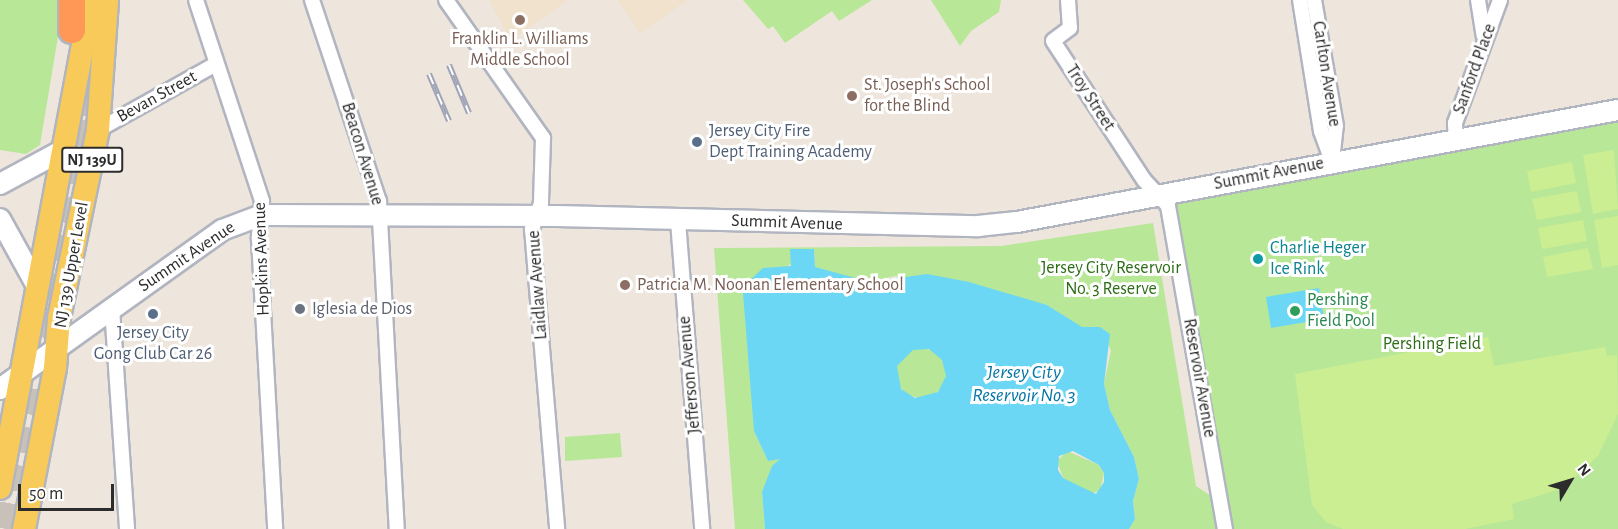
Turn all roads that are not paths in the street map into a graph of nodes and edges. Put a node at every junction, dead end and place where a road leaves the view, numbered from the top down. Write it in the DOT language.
graph roads {
  1 [pos="72,0"];
  2 [pos="91,0"];
  3 [pos="107,0"];
  4 [pos="195,0"];
  5 [pos="312,0"];
  6 [pos="446,0"];
  7 [pos="1068,0"];
  8 [pos="1300,0"];
  9 [pos="1314,0"];
  10 [pos="1478,0"];
  11 [pos="1500,0"];
  12 [pos="72,30"];
  13 [pos="1485,38"];
  14 [pos="216,64"];
  15 [pos="1618,110"];
  16 [pos="98,130"];
  17 [pos="1456,139"];
  18 [pos="62,151"];
  19 [pos="1332,162"];
  20 [pos="0,184"];
  21 [pos="1158,194"];
  22 [pos="262,215"];
  23 [pos="380,216"];
  24 [pos="536,217"];
  25 [pos="678,220"];
  26 [pos="3,224"];
  27 [pos="37,286"];
  28 [pos="112,308"];
  29 [pos="58,347"];
  30 [pos="20,376"];
  31 [pos="0,388"];
  32 [pos="0,488"];
  33 [pos="24,529"];
  34 [pos="127,529"];
  35 [pos="275,529"];
  36 [pos="398,529"];
  37 [pos="557,529"];
  38 [pos="702,529"];
  39 [pos="1226,529"];
  1 -- 12 [label="highway"];
  2 -- 18 [label="main road, NJ 139 Upper Level / NJ 139U"];
  3 -- 16 [label="main road, NJ 139 Upper Level / NJ 139U"];
  4 -- 14 [label="street, Hopkins Avenue"];
  5 -- 23 [label="street, Beacon Avenue"];
  6 -- 24 [label="street, Laidlaw Avenue"];
  7 -- 21 [label="street, Troy Street"];
  8 -- 19 [label="street, Carlton Avenue"];
  9 -- 19 [label="street, Carlton Avenue"];
  10 -- 13 [label="street"];
  11 -- 13 [label="street, Sanford Place"];
  13 -- 17 [label="street, Sanford Place"];
  14 -- 16 [label="street, Bevan Street"];
  14 -- 22 [label="street, Hopkins Avenue"];
  15 -- 17 [label="street, Summit Avenue"];
  16 -- 29 [label="main road, NJ 139 Upper Level / NJ 139U"];
  17 -- 19 [label="street, Summit Avenue"];
  18 -- 20 [label="street"];
  18 -- 27 [label="main road, NJ 139 Upper Level / NJ 139U"];
  19 -- 21 [label="street, Summit Avenue"];
  21 -- 25 [label="street, Summit Avenue"];
  21 -- 39 [label="street, Reservoir Avenue"];
  22 -- 23 [label="street, Summit Avenue"];
  22 -- 28 [label="street, Summit Avenue"];
  22 -- 35 [label="street, Hopkins Avenue"];
  23 -- 24 [label="street, Summit Avenue"];
  23 -- 36 [label="street, Beacon Avenue"];
  24 -- 25 [label="street, Summit Avenue"];
  24 -- 37 [label="street, Laidlaw Avenue"];
  25 -- 38 [label="street, Jefferson Avenue"];
  26 -- 27 [label="street"];
  27 -- 30 [label="main road, NJ 139 Upper Level / NJ 139U"];
  28 -- 29 [label="street, Summit Avenue"];
  28 -- 34 [label="street"];
  29 -- 30 [label="street, Summit Avenue"];
  29 -- 33 [label="main road, NJ 139 Upper Level / NJ 139U"];
  30 -- 31 [label="street, Summit Avenue"];
  30 -- 32 [label="main road, NJ 139 Upper Level / NJ 139U"];
}
